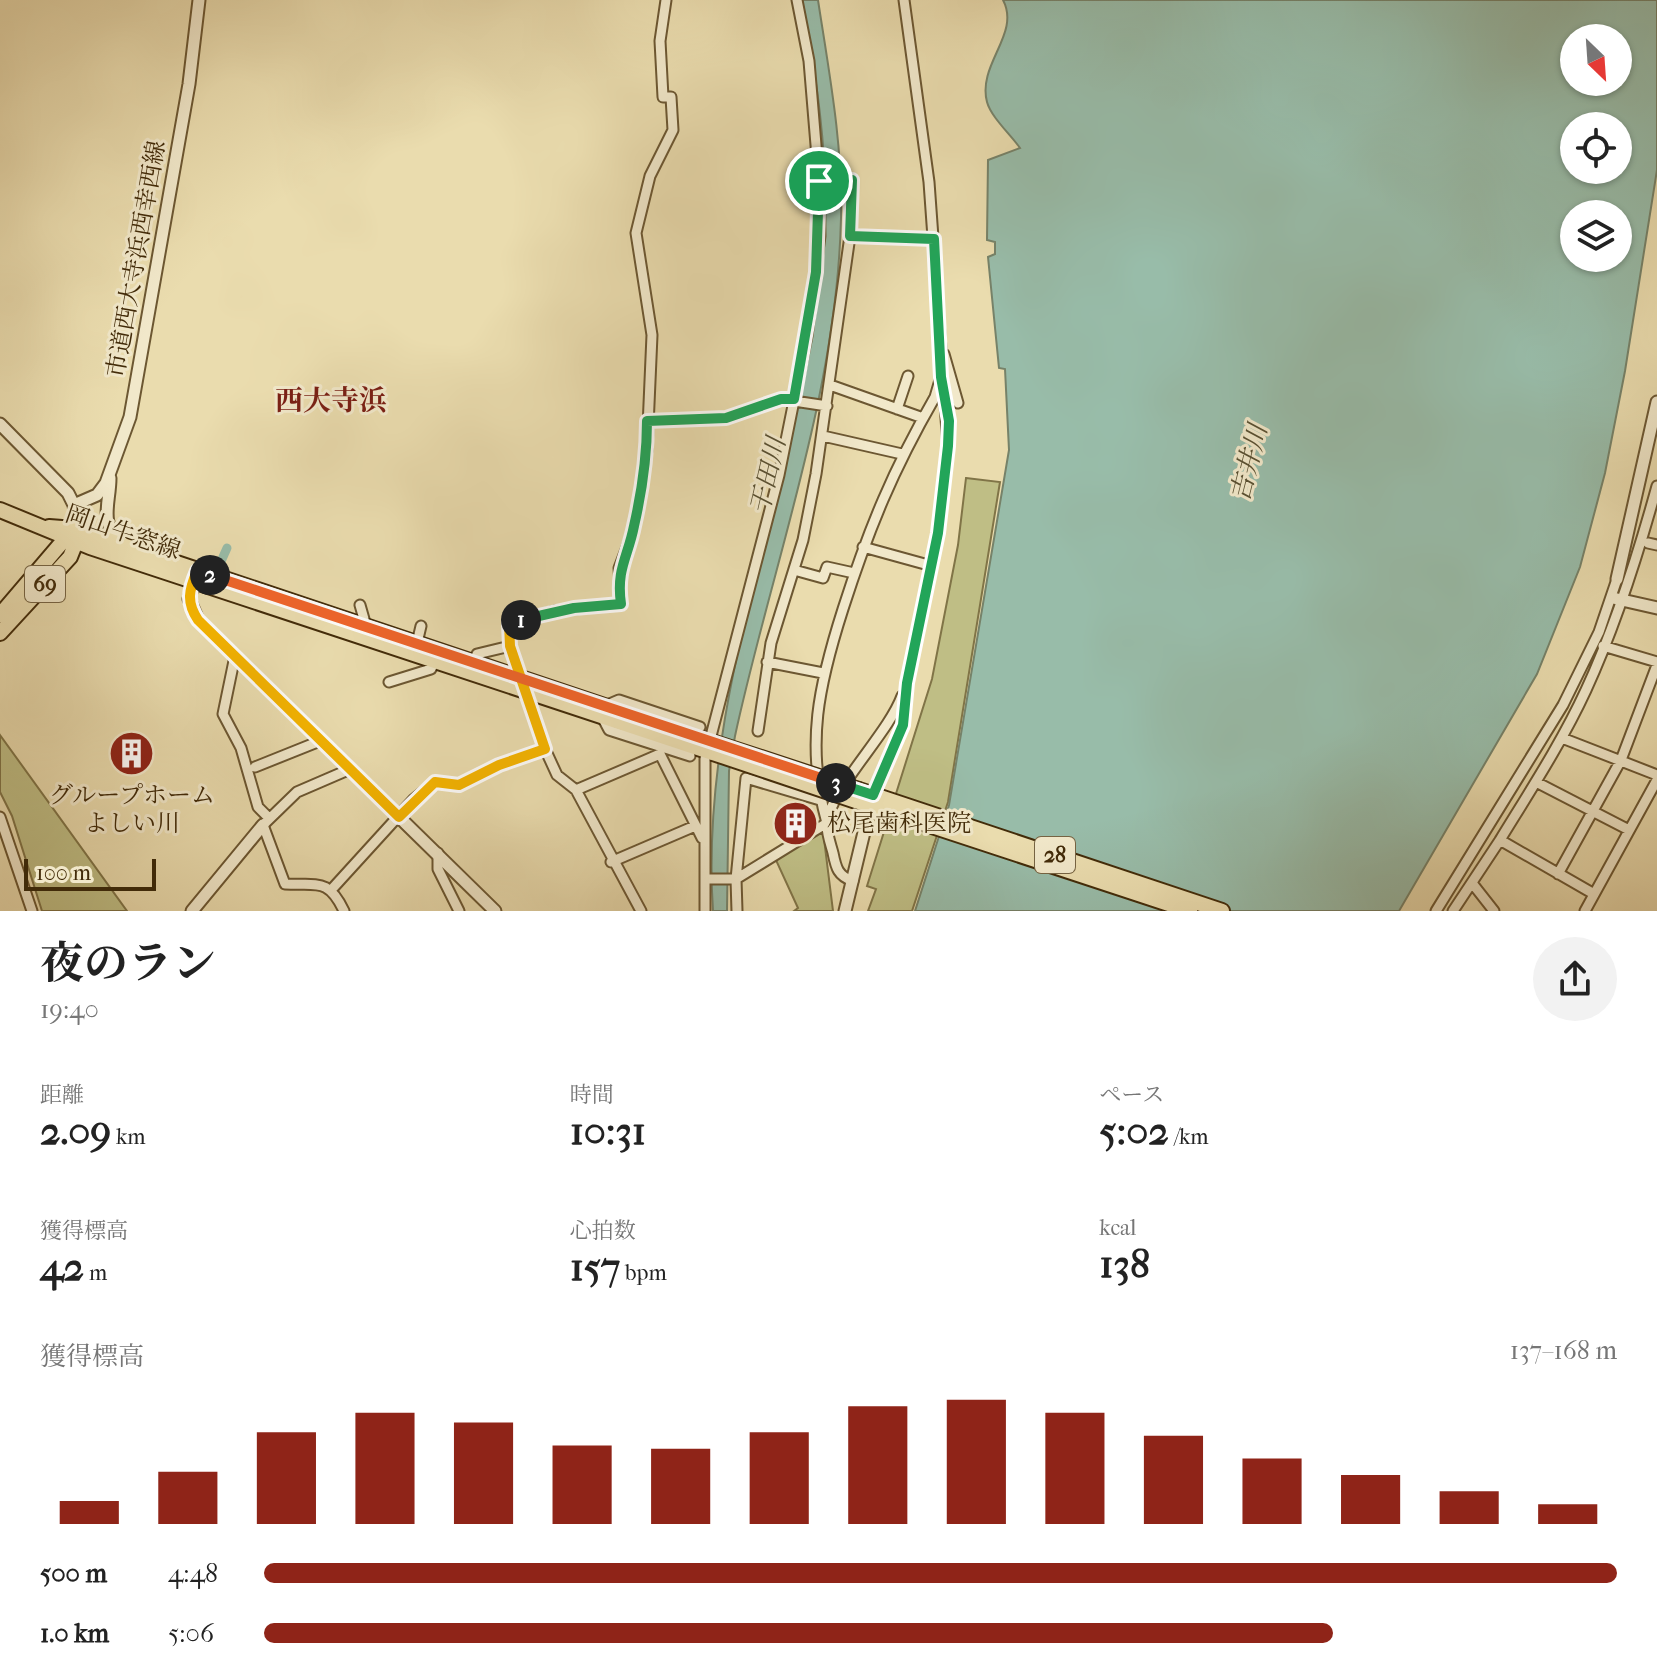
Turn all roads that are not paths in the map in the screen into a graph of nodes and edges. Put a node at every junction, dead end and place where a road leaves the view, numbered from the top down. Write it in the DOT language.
graph roads {
  1 [pos="199,0"];
  2 [pos="666,0"];
  3 [pos="797,0"];
  4 [pos="904,0"];
  5 [pos="821,181"];
  6 [pos="850,236"];
  7 [pos="934,239"];
  8 [pos="941,343"];
  9 [pos="908,376"];
  10 [pos="941,377"];
  11 [pos="830,385"];
  12 [pos="796,400"];
  13 [pos="1657,402"];
  14 [pos="958,403"];
  15 [pos="825,405"];
  16 [pos="897,409"];
  17 [pos="923,418"];
  18 [pos="647,421"];
  19 [pos="0,424"];
  20 [pos="823,436"];
  21 [pos="902,454"];
  22 [pos="110,477"];
  23 [pos="1657,486"];
  24 [pos="74,505"];
  25 [pos="0,510"];
  26 [pos="76,539"];
  27 [pos="863,547"];
  28 [pos="140,552"];
  29 [pos="932,566"];
  30 [pos="794,570"];
  31 [pos="854,573"];
  32 [pos="196,576"];
  33 [pos="1617,579"];
  34 [pos="1617,600"];
  35 [pos="360,605"];
  36 [pos="1657,608"];
  37 [pos="0,615"];
  38 [pos="362,625"];
  39 [pos="421,626"];
  40 [pos="0,633"];
  41 [pos="417,643"];
  42 [pos="510,646"];
  43 [pos="1603,646"];
  44 [pos="235,656"];
  45 [pos="435,660"];
  46 [pos="767,662"];
  47 [pos="474,663"];
  48 [pos="1657,663"];
  49 [pos="823,673"];
  50 [pos="389,682"];
  51 [pos="907,683"];
  52 [pos="524,684"];
  53 [pos="603,711"];
  54 [pos="700,727"];
  55 [pos="758,731"];
  56 [pos="1562,738"];
  57 [pos="320,741"];
  58 [pos="711,747"];
  59 [pos="545,749"];
  60 [pos="660,750"];
  61 [pos="690,756"];
  62 [pos="1621,760"];
  63 [pos="255,767"];
  64 [pos="348,770"];
  65 [pos="1657,777"];
  66 [pos="1536,782"];
  67 [pos="576,790"];
  68 [pos="865,798"];
  69 [pos="820,800"];
  70 [pos="886,804"];
  71 [pos="1594,812"];
  72 [pos="0,817"];
  73 [pos="399,817"];
  74 [pos="266,822"];
  75 [pos="827,823"];
  76 [pos="695,826"];
  77 [pos="1629,830"];
  78 [pos="1500,840"];
  79 [pos="704,841"];
  80 [pos="438,853"];
  81 [pos="611,862"];
  82 [pos="1558,874"];
  83 [pos="706,879"];
  84 [pos="734,880"];
  85 [pos="853,881"];
  86 [pos="1472,883"];
  87 [pos="332,889"];
  88 [pos="1594,894"];
  89 [pos="846,909"];
  90 [pos="32,911"];
  91 [pos="192,911"];
  92 [pos="344,911"];
  93 [pos="459,911"];
  94 [pos="495,911"];
  95 [pos="641,911"];
  96 [pos="705,911"];
  97 [pos="737,911"];
  98 [pos="1190,911"];
  99 [pos="1222,911"];
  100 [pos="1436,911"];
  101 [pos="1453,911"];
  102 [pos="1494,911"];
  103 [pos="1585,911"];
  1 -- 22 [label="street, 市道西大寺浜西幸西線"];
  2 -- 18 [label="street"];
  3 -- 5 [label="street"];
  4 -- 7 [label="street"];
  5 -- 6 [label="street"];
  5 -- 12 [label="street"];
  6 -- 7 [label="street"];
  6 -- 11 [label="street"];
  7 -- 8 [label="street"];
  8 -- 10 [label="street"];
  8 -- 14 [label="street"];
  9 -- 16 [label="street"];
  10 -- 17 [label="street"];
  10 -- 29 [label="street"];
  11 -- 15 [label="street"];
  11 -- 16 [label="street"];
  12 -- 15 [label="street"];
  12 -- 18 [label="street"];
  12 -- 58 [label="street"];
  13 -- 33 [label="street"];
  15 -- 20 [label="street"];
  16 -- 17 [label="street"];
  17 -- 21 [label="street"];
  18 -- 42 [label="street"];
  19 -- 24 [label="street"];
  20 -- 21 [label="street"];
  20 -- 30 [label="street"];
  21 -- 27 [label="street"];
  22 -- 24 [label="street"];
  22 -- 28 [label="street, 市道西大寺浜西幸西線"];
  23 -- 34 [label="street"];
  24 -- 26 [label="street"];
  25 -- 26 [label="main road, 岡山牛窓線 / 28"];
  26 -- 28 [label="main road, 岡山牛窓線 / 28"];
  26 -- 32 [label="main road, 岡山牛窓線 / 28"];
  26 -- 37 [label="main road, 69"];
  26 -- 40 [label="main road, 69"];
  27 -- 29 [label="street"];
  27 -- 31 [label="street"];
  28 -- 32 [label="main road, 岡山牛窓線 / 28"];
  29 -- 51 [label="street"];
  30 -- 31 [label="street"];
  30 -- 46 [label="street"];
  31 -- 49 [label="street"];
  32 -- 38 [label="main road, 岡山牛窓線 / 28"];
  32 -- 44 [label="street"];
  32 -- 45 [label="main road, 岡山牛窓線 / 28"];
  33 -- 34 [label="street"];
  34 -- 36 [label="street"];
  34 -- 43 [label="street"];
  34 -- 100 [label="street"];
  35 -- 38 [label="street"];
  38 -- 41 [label="main road, 岡山牛窓線 / 28"];
  39 -- 41 [label="street"];
  41 -- 47 [label="main road, 岡山牛窓線 / 28"];
  42 -- 47 [label="street"];
  42 -- 52 [label="street"];
  43 -- 48 [label="street"];
  43 -- 56 [label="street"];
  44 -- 57 [label="street"];
  44 -- 74 [label="street"];
  45 -- 50 [label="street"];
  45 -- 52 [label="main road, 岡山牛窓線 / 28"];
  46 -- 49 [label="street"];
  46 -- 55 [label="street"];
  47 -- 52 [label="main road, 岡山牛窓線 / 28"];
  48 -- 62 [label="street"];
  49 -- 69 [label="street"];
  51 -- 68 [label="street"];
  51 -- 75 [label="street"];
  52 -- 53 [label="main road, 岡山牛窓線 / 28"];
  52 -- 59 [label="street"];
  53 -- 54 [label="street"];
  53 -- 58 [label="main road, 岡山牛窓線 / 28"];
  53 -- 60 [label="street"];
  56 -- 62 [label="street"];
  56 -- 66 [label="street"];
  57 -- 63 [label="street"];
  57 -- 64 [label="street"];
  58 -- 68 [label="main road, 岡山牛窓線 / 28, bridge"];
  58 -- 79 [label="street"];
  59 -- 67 [label="street"];
  59 -- 73 [label="street"];
  60 -- 61 [label="street"];
  60 -- 67 [label="street"];
  60 -- 76 [label="street"];
  62 -- 65 [label="street"];
  62 -- 71 [label="street"];
  64 -- 73 [label="street"];
  64 -- 74 [label="street"];
  65 -- 77 [label="street"];
  66 -- 71 [label="street"];
  66 -- 78 [label="street"];
  67 -- 81 [label="street"];
  68 -- 70 [label="main road, 岡山牛窓線 / 28"];
  68 -- 85 [label="street"];
  69 -- 75 [label="street"];
  69 -- 84 [label="street"];
  70 -- 98 [label="main road, 岡山牛窓線 / 28"];
  70 -- 99 [label="main road, 岡山牛窓線 / 28"];
  71 -- 77 [label="street"];
  71 -- 82 [label="street"];
  72 -- 90 [label="street"];
  73 -- 80 [label="street"];
  73 -- 87 [label="street"];
  74 -- 87 [label="street"];
  74 -- 91 [label="street"];
  75 -- 84 [label="street"];
  75 -- 85 [label="street"];
  76 -- 79 [label="street"];
  76 -- 81 [label="street"];
  77 -- 88 [label="street"];
  78 -- 82 [label="street"];
  78 -- 86 [label="street"];
  79 -- 83 [label="street"];
  80 -- 93 [label="street"];
  80 -- 94 [label="street"];
  81 -- 95 [label="street"];
  82 -- 88 [label="street"];
  83 -- 84 [label="street"];
  83 -- 96 [label="street"];
  84 -- 97 [label="street"];
  85 -- 89 [label="street"];
  86 -- 101 [label="street"];
  86 -- 102 [label="street"];
  87 -- 92 [label="street"];
  88 -- 103 [label="street"];
}
